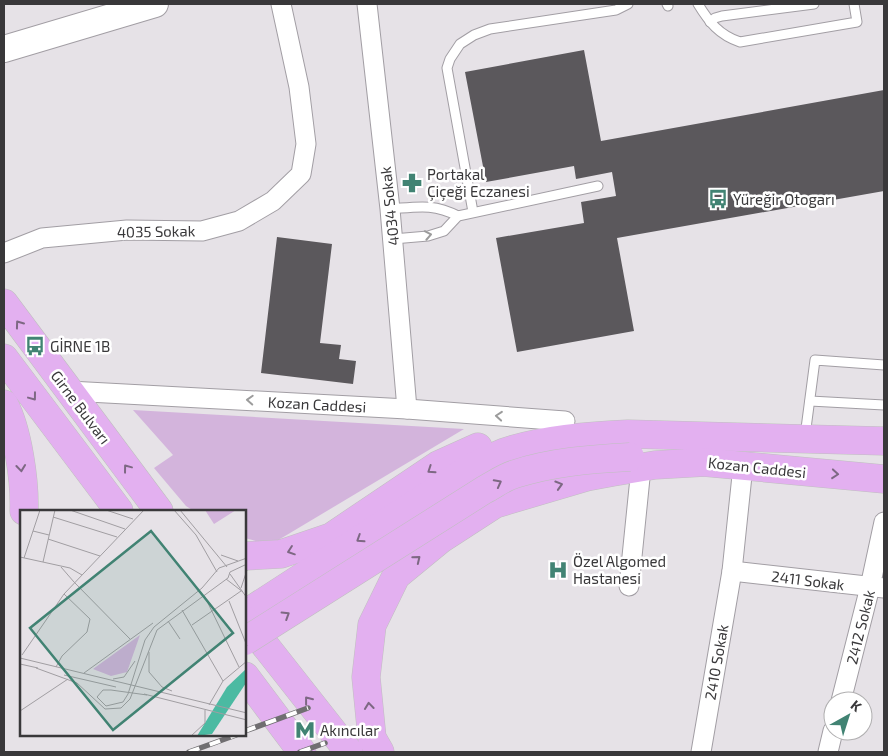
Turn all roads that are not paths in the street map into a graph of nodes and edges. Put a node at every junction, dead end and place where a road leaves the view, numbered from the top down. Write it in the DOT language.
graph roads {
  1 [pos="155,4"];
  2 [pos="281,4"];
  3 [pos="367,4"];
  4 [pos="628,4"];
  5 [pos="698,4"];
  6 [pos="814,4"];
  7 [pos="854,4"];
  8 [pos="710,22"];
  9 [pos="4,49"];
  10 [pos="598,186"];
  11 [pos="390,209"];
  12 [pos="474,212"];
  13 [pos="458,216"];
  14 [pos="392,239"];
  15 [pos="4,253"];
  16 [pos="4,303"];
  17 [pos="4,358"];
  18 [pos="884,365"];
  19 [pos="69,391"];
  20 [pos="810,401"];
  21 [pos="4,404"];
  22 [pos="884,405"];
  23 [pos="407,409"];
  24 [pos="565,421"];
  25 [pos="749,439"];
  26 [pos="805,439"];
  27 [pos="884,441"];
  28 [pos="633,453"];
  29 [pos="743,466"];
  30 [pos="884,479"];
  31 [pos="24,510"];
  32 [pos="118,510"];
  33 [pos="159,510"];
  34 [pos="884,522"];
  35 [pos="246,556"];
  36 [pos="732,571"];
  37 [pos="629,586"];
  38 [pos="877,588"];
  39 [pos="246,613"];
  40 [pos="246,621"];
  41 [pos="246,641"];
  42 [pos="246,677"];
  43 [pos="246,685"];
  44 [pos="844,691"];
  45 [pos="280,722"];
  46 [pos="302,752"];
  47 [pos="349,752"];
  48 [pos="380,752"];
  49 [pos="701,752"];
  1 -- 9 [label="main road"];
  2 -- 15 [label="street, 4035 Sokak"];
  3 -- 11 [label="street, 4034 Sokak"];
  4 -- 12 [label="lane"];
  5 -- 8 [label="lane"];
  6 -- 8 [label="lane"];
  7 -- 8 [label="lane"];
  10 -- 12 [label="lane"];
  11 -- 13 [label="lane"];
  11 -- 14 [label="street, 4034 Sokak"];
  12 -- 13 [label="lane"];
  14 -- 13 [label="lane, one-way"];
  14 -- 23 [label="street, 4034 Sokak"];
  19 -- 16 [label="highway, Girne Bulvarı, one-way"];
  17 -- 32 [label="highway, one-way"];
  18 -- 20 [label="lane"];
  23 -- 19 [label="street, Kozan Caddesi, one-way"];
  33 -- 19 [label="highway, Girne Bulvarı, one-way"];
  20 -- 22 [label="lane"];
  20 -- 26 [label="lane"];
  21 -- 31 [label="highway, one-way"];
  24 -- 23 [label="street, Kozan Caddesi, one-way"];
  24 -- 25 [label="highway"];
  24 -- 35 [label="highway, one-way"];
  25 -- 26 [label="highway, Kozan Caddesi"];
  25 -- 28 [label="highway"];
  26 -- 27 [label="highway, Kozan Caddesi"];
  28 -- 29 [label="highway, Kozan Caddesi"];
  28 -- 37 [label="street"];
  28 -- 39 [label="highway, one-way"];
  41 -- 28 [label="highway, one-way, bridge"];
  48 -- 28 [label="highway, one-way"];
  29 -- 30 [label="highway, Kozan Caddesi, one-way"];
  29 -- 36 [label="street, 2410 Sokak"];
  34 -- 38 [label="street, 2412 Sokak"];
  36 -- 38 [label="street, 2411 Sokak"];
  36 -- 49 [label="street, 2410 Sokak"];
  38 -- 44 [label="street, 2412 Sokak"];
  47 -- 40 [label="highway, one-way"];
  42 -- 45 [label="highway"];
  43 -- 45 [label="highway"];
  45 -- 46 [label="highway"];
}
